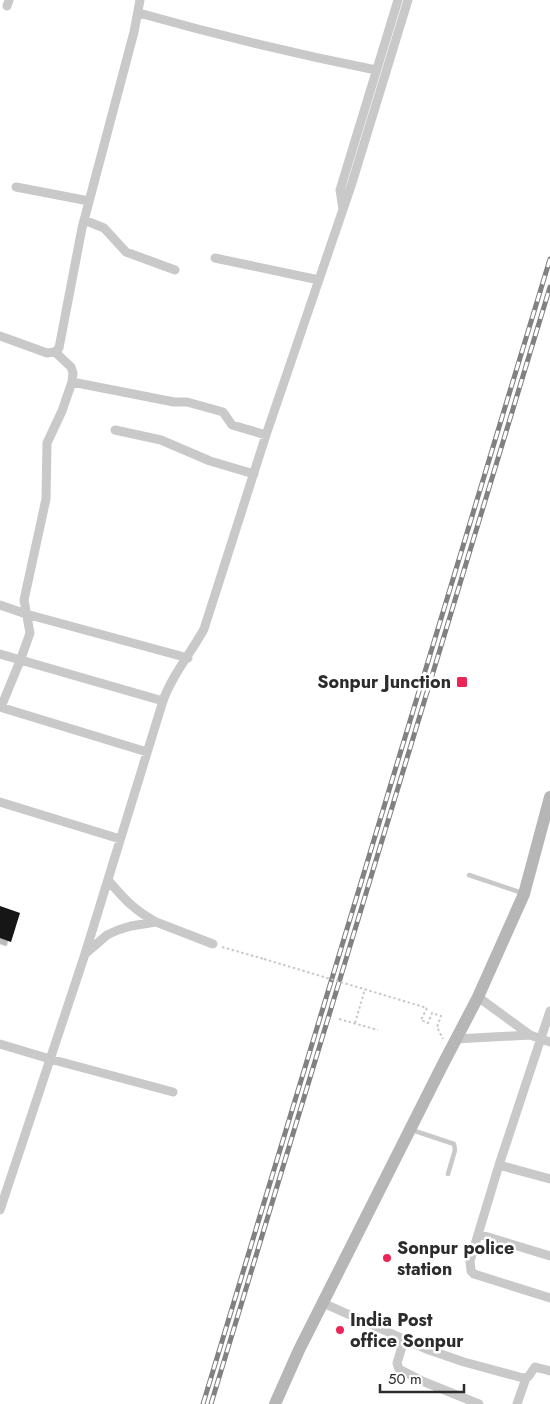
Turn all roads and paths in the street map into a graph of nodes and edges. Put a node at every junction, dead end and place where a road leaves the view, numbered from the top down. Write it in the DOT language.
graph roads {
  1 [pos="140,0"];
  2 [pos="398,0"];
  3 [pos="408,0"];
  4 [pos="139,13"];
  5 [pos="376,70"];
  6 [pos="16,187"];
  7 [pos="89,201"];
  8 [pos="343,210"];
  9 [pos="84,220"];
  10 [pos="215,258"];
  11 [pos="175,270"];
  12 [pos="319,280"];
  13 [pos="0,336"];
  14 [pos="55,352"];
  15 [pos="72,382"];
  16 [pos="115,430"];
  17 [pos="266,435"];
  18 [pos="254,474"];
  19 [pos="0,605"];
  20 [pos="26,614"];
  21 [pos="0,654"];
  22 [pos="188,658"];
  23 [pos="20,661"];
  24 [pos="163,701"];
  25 [pos="0,707"];
  26 [pos="147,752"];
  27 [pos="550,797"];
  28 [pos="0,802"];
  29 [pos="120,839"];
  30 [pos="468,875"];
  31 [pos="108,880"];
  32 [pos="524,894"];
  33 [pos="156,922"];
  34 [pos="213,944"];
  35 [pos="85,954"];
  36 [pos="365,989"];
  37 [pos="478,997"];
  38 [pos="550,1011"];
  39 [pos="339,1019"];
  40 [pos="355,1024"];
  41 [pos="438,1028"];
  42 [pos="378,1030"];
  43 [pos="530,1035"];
  44 [pos="456,1039"];
  45 [pos="545,1040"];
  46 [pos="0,1044"];
  47 [pos="50,1059"];
  48 [pos="173,1092"];
  49 [pos="410,1129"];
  50 [pos="499,1165"];
  51 [pos="448,1174"];
  52 [pos="550,1179"];
  53 [pos="0,1210"];
  54 [pos="478,1234"];
  55 [pos="550,1256"];
  56 [pos="550,1298"];
  57 [pos="323,1303"];
  58 [pos="404,1340"];
  59 [pos="550,1371"];
  60 [pos="526,1378"];
  61 [pos="275,1404"];
  62 [pos="479,1404"];
  63 [pos="517,1404"];
  1 -- 4 [label="street"];
  2 -- 5 [label="street"];
  3 -- 8 [label="street"];
  4 -- 5 [label="street"];
  4 -- 7 [label="street"];
  5 -- 8 [label="street"];
  6 -- 7 [label="street"];
  7 -- 9 [label="street"];
  8 -- 12 [label="street"];
  9 -- 11 [label="street"];
  9 -- 14 [label="street"];
  10 -- 12 [label="street"];
  12 -- 17 [label="street"];
  13 -- 14 [label="street"];
  14 -- 15 [label="street"];
  15 -- 17 [label="street"];
  15 -- 20 [label="street"];
  16 -- 18 [label="street"];
  17 -- 18 [label="street"];
  18 -- 22 [label="street"];
  19 -- 20 [label="street"];
  20 -- 22 [label="street"];
  20 -- 23 [label="street"];
  21 -- 23 [label="street"];
  22 -- 24 [label="street"];
  23 -- 24 [label="street"];
  23 -- 25 [label="street"];
  24 -- 26 [label="street"];
  25 -- 26 [label="street"];
  26 -- 29 [label="street"];
  27 -- 32 [label="main road"];
  28 -- 29 [label="street"];
  29 -- 31 [label="street"];
  30 -- 32 [label="lane"];
  31 -- 33 [label="street"];
  31 -- 35 [label="street"];
  32 -- 37 [label="main road"];
  33 -- 34 [label="street"];
  33 -- 35 [label="street"];
  34 -- 36 [label="path, bridge"];
  35 -- 47 [label="street"];
  36 -- 40 [label="path"];
  36 -- 41 [label="path, bridge"];
  37 -- 43 [label="street"];
  37 -- 44 [label="main road"];
  38 -- 45 [label="street"];
  39 -- 40 [label="path"];
  40 -- 42 [label="path"];
  43 -- 44 [label="street"];
  43 -- 45 [label="street"];
  44 -- 49 [label="main road"];
  45 -- 50 [label="street"];
  46 -- 47 [label="street"];
  47 -- 48 [label="street"];
  47 -- 53 [label="street"];
  49 -- 51 [label="lane"];
  49 -- 57 [label="main road"];
  50 -- 52 [label="street"];
  50 -- 54 [label="street"];
  54 -- 55 [label="street"];
  54 -- 56 [label="street"];
  57 -- 58 [label="street"];
  57 -- 61 [label="main road"];
  58 -- 60 [label="street"];
  58 -- 62 [label="street"];
  59 -- 60 [label="street"];
  60 -- 63 [label="street"];
}
